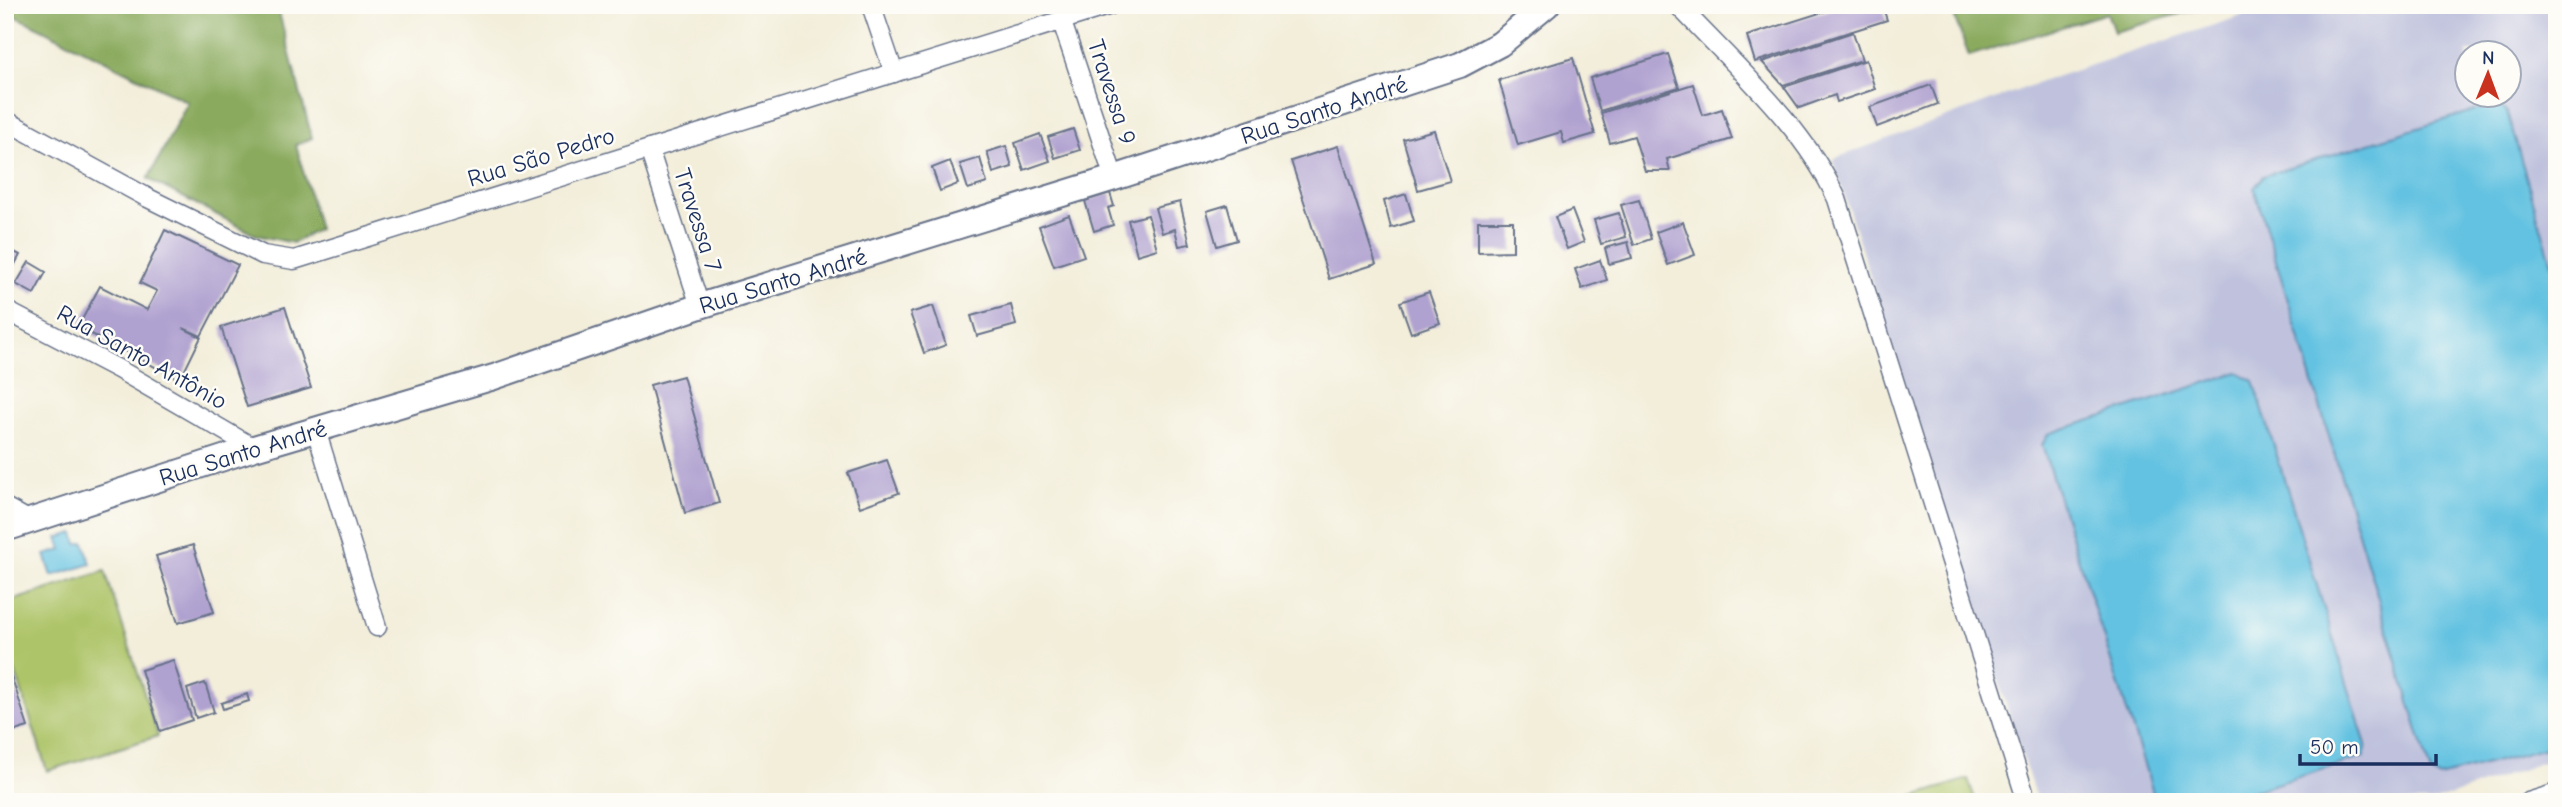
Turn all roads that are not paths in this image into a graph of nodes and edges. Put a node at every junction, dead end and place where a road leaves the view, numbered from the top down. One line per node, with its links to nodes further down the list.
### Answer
1 (871, 5): 6 (street)
2 (1111, 5): 5 (street, Rua São Pedro)
3 (1547, 5): 9 (street, Rua Santo André)
4 (1678, 5): 19 (street)
5 (1062, 22): 6 (street, Rua São Pedro); 9 (street, Travessa 9)
6 (894, 73): 8 (street, Rua São Pedro)
7 (5, 120): 8 (street, Rua São Pedro)
8 (649, 149): 10 (street, Travessa 7)
9 (1114, 178): 10 (street, Rua Santo André)
10 (700, 306): 12 (street, Rua Santo André)
11 (5, 310): 13 (street, Rua Santo Antônio)
12 (316, 430): 13 (street, Rua Santo André); 17 (street)
13 (254, 448): 15 (street, Rua Santo André)
14 (5, 507): 15 (street)
15 (30, 521): 16 (street, Rua Santo André)
16 (5, 529)
17 (377, 627)
18 (2557, 793): 20 (street)
19 (2027, 802)
20 (2528, 802)

